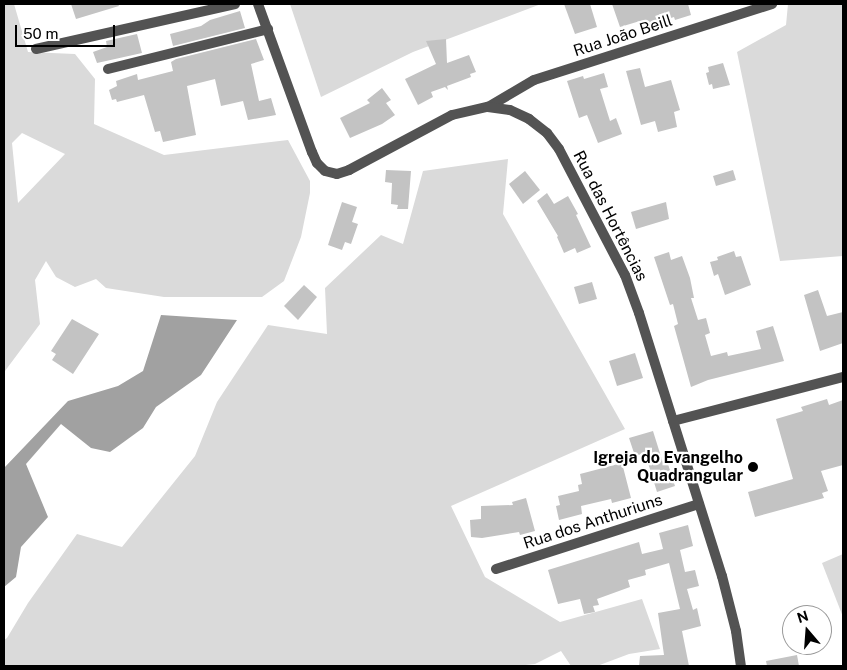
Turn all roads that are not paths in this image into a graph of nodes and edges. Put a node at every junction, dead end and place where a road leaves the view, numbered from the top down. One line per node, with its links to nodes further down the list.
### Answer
1 (235, 4): 5 (street)
2 (258, 4): 4 (street, Rua das Hortências)
3 (772, 4): 7 (street, Rua João Beill)
4 (268, 30): 6 (street); 7 (street, Rua das Hortências)
5 (36, 49)
6 (108, 69)
7 (488, 107): 9 (street, Rua das Hortências)
8 (843, 377): 9 (street)
9 (673, 421): 10 (street, Rua das Hortências)
10 (699, 504): 11 (street, Rua dos Anthuriuns); 12 (street, Rua das Hortências)
11 (496, 568)
12 (741, 666)

